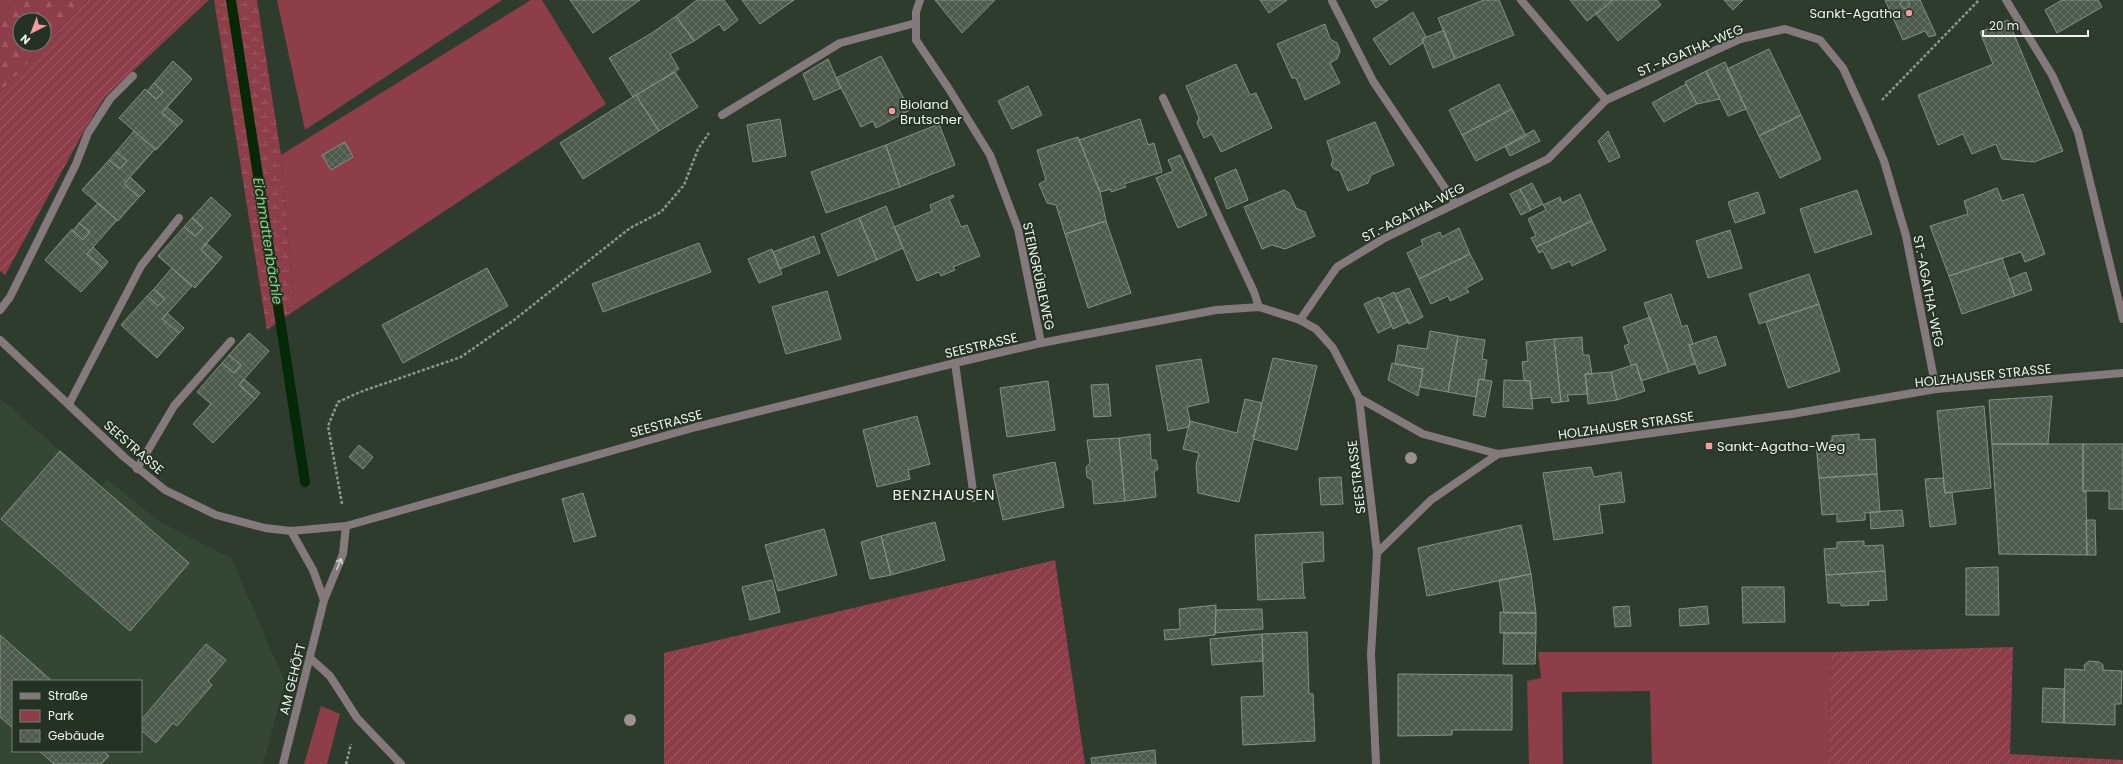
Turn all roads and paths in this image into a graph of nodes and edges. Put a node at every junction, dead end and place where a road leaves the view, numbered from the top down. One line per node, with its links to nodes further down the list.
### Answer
1 (920, 0): 6 (street, STEINGRÜBLEWEG)
2 (1521, 0): 9 (street)
3 (1979, 0): 11 (path)
4 (2006, 0): 16 (street)
5 (1332, 1): 12 (street)
6 (916, 23): 10 (street); 20 (street, STEINGRÜBLEWEG)
7 (133, 76): 15 (street)
8 (1163, 98): 14 (street)
9 (1606, 100): 11 (street, ST.-AGATHA-WEG); 12 (street, ST.-AGATHA-WEG)
10 (722, 116): 29 (path)
11 (1866, 116): 23 (street, ST.-AGATHA-WEG)
12 (1455, 204): 17 (street, ST.-AGATHA-WEG)
13 (179, 218): 25 (street)
14 (1259, 307): 17 (street, SEESTRASSE); 20 (street, SEESTRASSE)
15 (0, 310)
16 (2123, 319)
17 (1300, 320): 24 (street, SEESTRASSE)
18 (0, 340): 25 (street, SEESTRASSE)
19 (231, 341): 27 (street)
20 (1041, 343): 21 (street, SEESTRASSE)
21 (955, 363): 28 (street); 29 (street, SEESTRASSE)
22 (2123, 373): 23 (street, HOLZHAUSER STRASSE)
23 (1936, 389): 26 (street, HOLZHAUSER STRASSE)
24 (1359, 398): 26 (street); 31 (street, SEESTRASSE)
25 (69, 404): 27 (street, SEESTRASSE)
26 (1498, 454): 31 (street, HOLZHAUSER STRASSE)
27 (137, 469): 30 (street, SEESTRASSE)
28 (974, 498)
29 (346, 526): 30 (street, SEESTRASSE); 32 (street, AM GEHÖFT, one-way to 29)
30 (291, 530): 32 (street)
31 (1377, 553): 36 (street)
32 (324, 600): 33 (street, AM GEHÖFT)
33 (310, 658): 34 (street, AM GEHÖFT); 35 (street)
34 (283, 764)
35 (401, 764)
36 (1376, 764)

